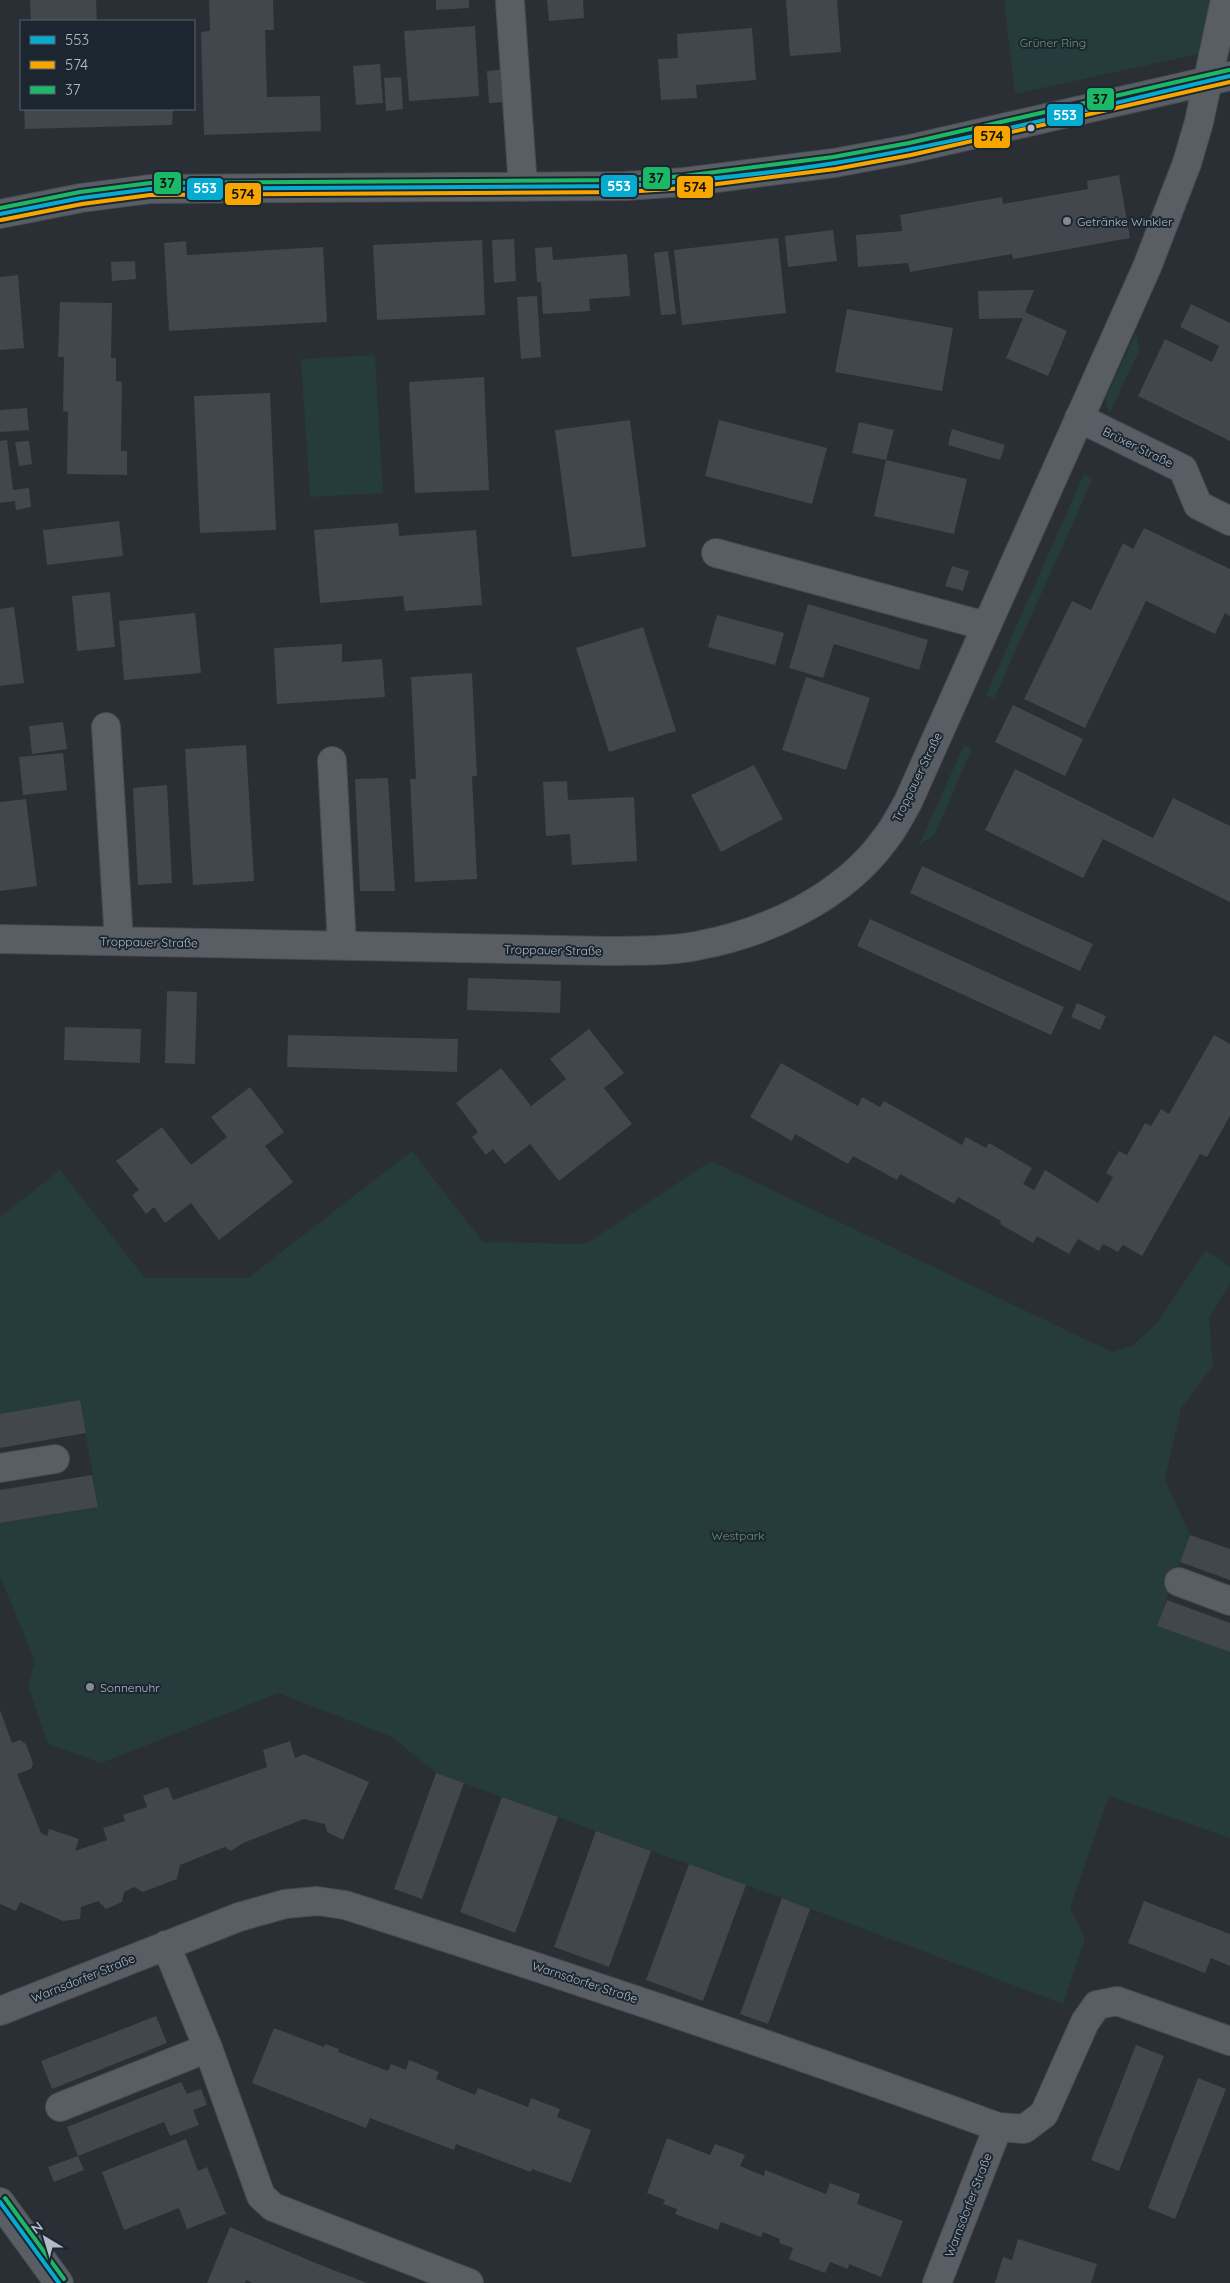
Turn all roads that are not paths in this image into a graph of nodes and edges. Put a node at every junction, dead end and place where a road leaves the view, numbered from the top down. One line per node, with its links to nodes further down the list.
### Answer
1 (1225, 0): 3 (street, Troppauer Straße)
2 (510, 2): 4 (street)
3 (1218, 79): 4 (street); 6 (street, Troppauer Straße)
4 (523, 187): 5 (street)
5 (0, 214)
6 (1079, 418): 7 (street, Brüxer Straße); 9 (street, Troppauer Straße)
7 (1230, 521)
8 (716, 553): 9 (street)
9 (986, 626): 14 (street, Troppauer Straße)
10 (106, 727): 13 (street)
11 (332, 761): 14 (street)
12 (0, 939): 13 (street, Troppauer Straße)
13 (119, 941): 14 (street, Troppauer Straße)
14 (342, 945)
15 (55, 1459): 16 (street)
16 (0, 1468)
17 (1179, 1582): 18 (street)
18 (1230, 1601)
19 (166, 1945): 20 (street, Warnsdorfer Straße); 22 (street); 24 (street, Warnsdorfer Straße)
20 (0, 2011)
21 (1230, 2041): 24 (street, Warnsdorfer Straße)
22 (208, 2048): 23 (street); 27 (street)
23 (60, 2107)
24 (998, 2127): 28 (street, Warnsdorfer Straße)
25 (0, 2202): 26 (street)
26 (59, 2283)
27 (469, 2283)
28 (937, 2283)

